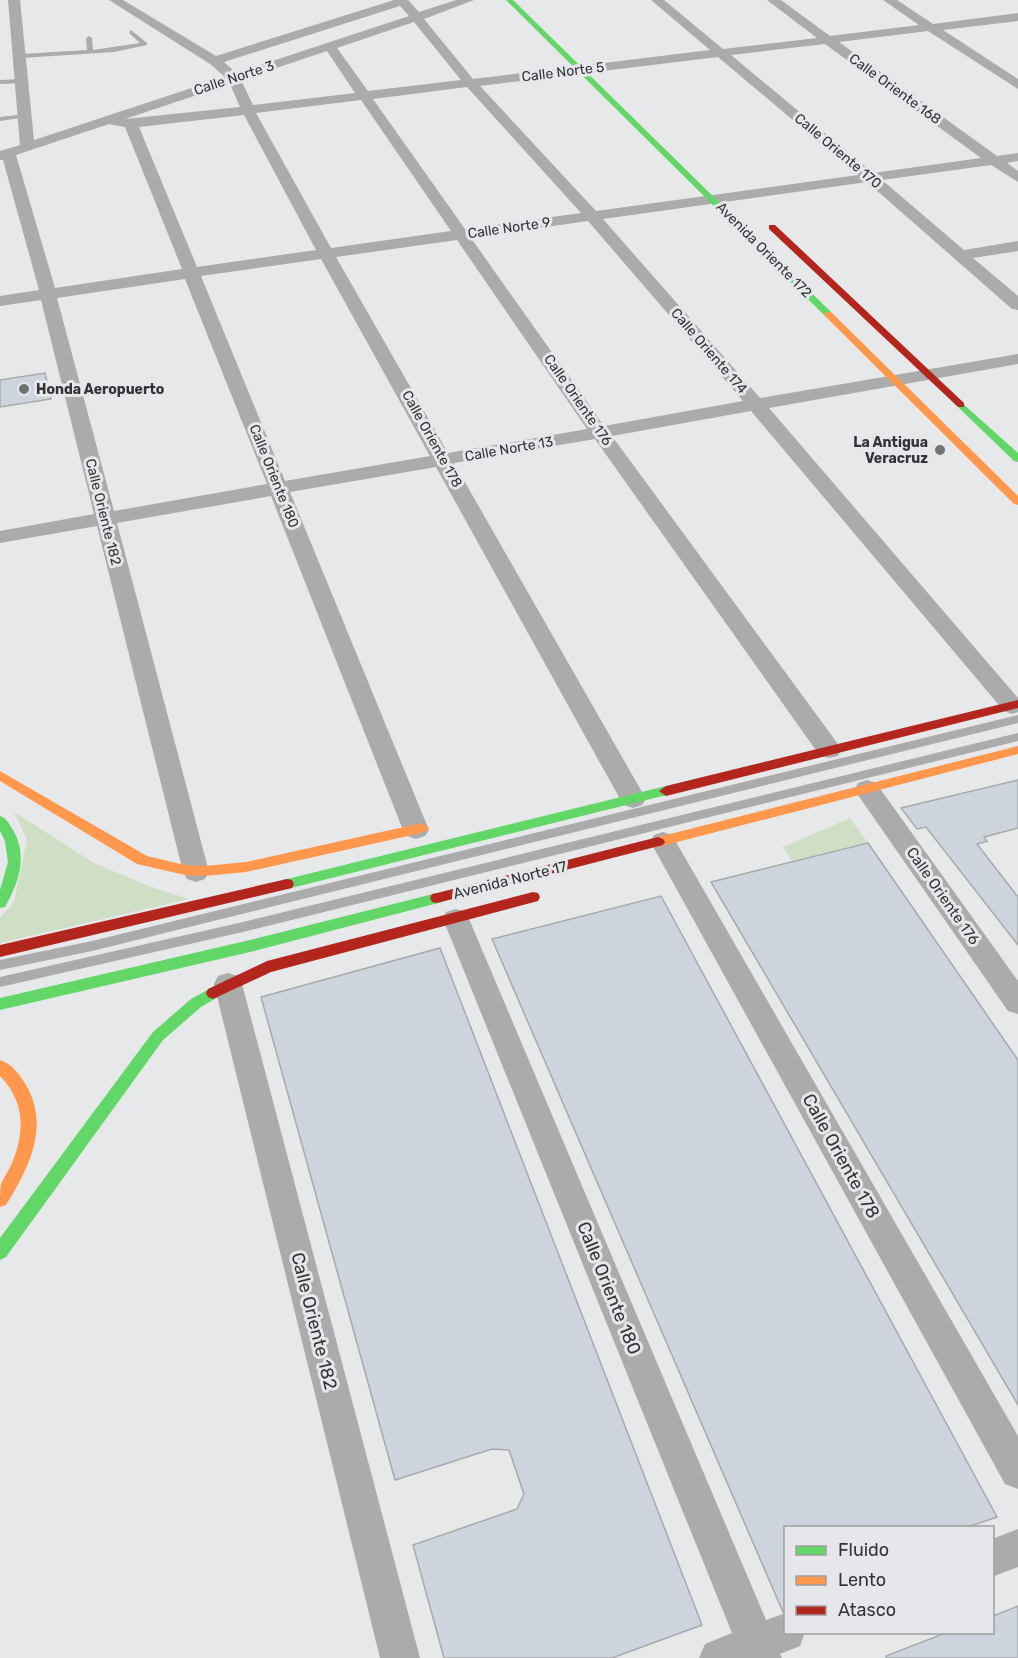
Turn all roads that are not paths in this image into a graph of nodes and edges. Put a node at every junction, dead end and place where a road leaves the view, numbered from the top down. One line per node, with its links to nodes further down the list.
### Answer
1 (14, 0): 19 (street, Calle Oriente 182)
2 (116, 0): 20 (street)
3 (400, 0): 9 (street, Calle Oriente 174); 20 (street)
4 (468, 0): 9 (street, Calle Norte 3)
5 (508, 0): 22 (main road, Avenida Oriente 172)
6 (657, 0): 18 (street, Calle Oriente 170)
7 (772, 0): 14 (street, Calle Oriente 168)
8 (889, 0): 11 (street)
9 (418, 17): 15 (street, Calle Norte 3); 26 (street, Calle Oriente 174)
10 (1018, 17): 11 (street, Calle Norte 5)
11 (932, 28): 14 (street, Calle Norte 5); 28 (street)
12 (131, 32): 17 (lane)
13 (89, 38): 17 (lane)
14 (827, 40): 18 (street, Calle Norte 5); 37 (street, Calle Oriente 168)
15 (330, 47): 23 (street, Calle Norte 3); 29 (street, Calle Oriente 176)
16 (589, 50): 21 (main road)
17 (90, 51): 19 (lane)
18 (722, 53): 21 (street, Calle Norte 5); 38 (street, Calle Oriente 170)
19 (21, 56): 24 (street, Calle Oriente 182)
20 (215, 62): 23 (street)
21 (606, 67): 22 (street, Calle Norte 5); 27 (main road)
22 (579, 70): 26 (street, Calle Norte 5); 42 (main road, Avenida Oriente 172)
23 (234, 78): 30 (street, Calle Oriente 178); 33 (street, Calle Norte 3)
24 (23, 81): 25 (lane); 31 (street, Calle Oriente 182)
25 (0, 82)
26 (470, 82): 29 (street, Calle Norte 5); 43 (street, Calle Oriente 174)
27 (622, 83)
28 (1018, 85)
29 (363, 96): 30 (street, Calle Norte 5); 44 (street, Calle Oriente 176)
30 (248, 110): 34 (street, Calle Norte 5); 46 (street, Calle Oriente 178)
31 (26, 116): 32 (lane); 35 (street, Calle Oriente 182)
32 (0, 119)
33 (108, 120): 34 (street, Calle Norte 5); 35 (street, Calle Norte 3)
34 (131, 124): 48 (street, Calle Oriente 180)
35 (12, 152): 49 (street, Calle Oriente 182)
36 (1018, 157): 37 (street, Calle Norte 9)
37 (993, 160): 38 (street, Calle Norte 9); 39 (street, Calle Oriente 168)
38 (869, 177): 41 (street, Calle Norte 9); 47 (street, Calle Oriente 170)
39 (1018, 178)
40 (722, 179): 41 (main road, Avenida Oriente 172)
41 (739, 196): 42 (street, Calle Norte 9); 53 (main road, Avenida Oriente 172)
42 (713, 199): 43 (street, Calle Norte 9); 54 (main road, Avenida Oriente 172)
43 (592, 216): 44 (street, Calle Norte 9); 55 (street, Calle Oriente 174)
44 (463, 235): 46 (street, Calle Norte 9); 56 (street, Calle Oriente 176)
45 (1018, 246): 47 (street)
46 (327, 253): 48 (street, Calle Norte 9); 58 (street, Calle Oriente 178)
47 (962, 255): 51 (street, Calle Oriente 170)
48 (190, 274): 49 (street, Calle Norte 9); 59 (street, Calle Oriente 180)
49 (48, 294): 50 (street, Calle Norte 9); 61 (street, Calle Oriente 182)
50 (0, 301)
51 (1017, 304)
52 (1018, 358): 53 (street, Calle Norte 13)
53 (929, 374): 54 (street, Calle Norte 13); 57 (main road, Avenida Oriente 172)
54 (895, 381): 55 (street, Calle Norte 13); 60 (main road, Avenida Oriente 172)
55 (757, 406): 56 (street, Calle Norte 13); 63 (street, Calle Oriente 174)
56 (600, 433): 58 (street, Calle Norte 13); 65 (street, Calle Oriente 176)
57 (1018, 459)
58 (445, 460): 59 (street, Calle Norte 13); 70 (street, Calle Oriente 178)
59 (280, 489): 61 (street, Calle Norte 13); 73 (street, Calle Oriente 180)
60 (1018, 502)
61 (105, 518): 62 (street, Calle Norte 13); 76 (street, Calle Oriente 182)
62 (0, 537)
63 (1016, 710): 65 (main road); 81 (lane)
64 (1018, 737): 82 (lane)
65 (829, 750): 70 (main road)
66 (1018, 750): 68 (main road, Avenida Norte 17)
67 (0, 775): 76 (main road)
68 (867, 789): 74 (main road, Avenida Norte 17); 85 (street, Calle Oriente 176)
69 (588, 797): 70 (main road)
70 (633, 799): 80 (main road)
71 (0, 821): 78 (main road)
72 (439, 824): 73 (main road)
73 (416, 830): 76 (main road)
74 (663, 841): 75 (main road); 84 (main road, Avenida Norte 17); 89 (street, Calle Oriente 178)
75 (625, 864)
76 (196, 872)
77 (551, 892): 79 (main road)
78 (0, 903)
79 (456, 919): 83 (main road); 92 (street, Calle Oriente 180)
80 (0, 951)
81 (0, 965)
82 (0, 982)
83 (228, 984): 88 (main road); 93 (street, Calle Oriente 182)
84 (0, 1004)
85 (1018, 1004)
86 (0, 1066): 87 (main road)
87 (0, 1200)
88 (0, 1252)
89 (1018, 1471)
90 (1018, 1548): 91 (street)
91 (994, 1557)
92 (768, 1645): 94 (street)
93 (400, 1658)
94 (719, 1658)

